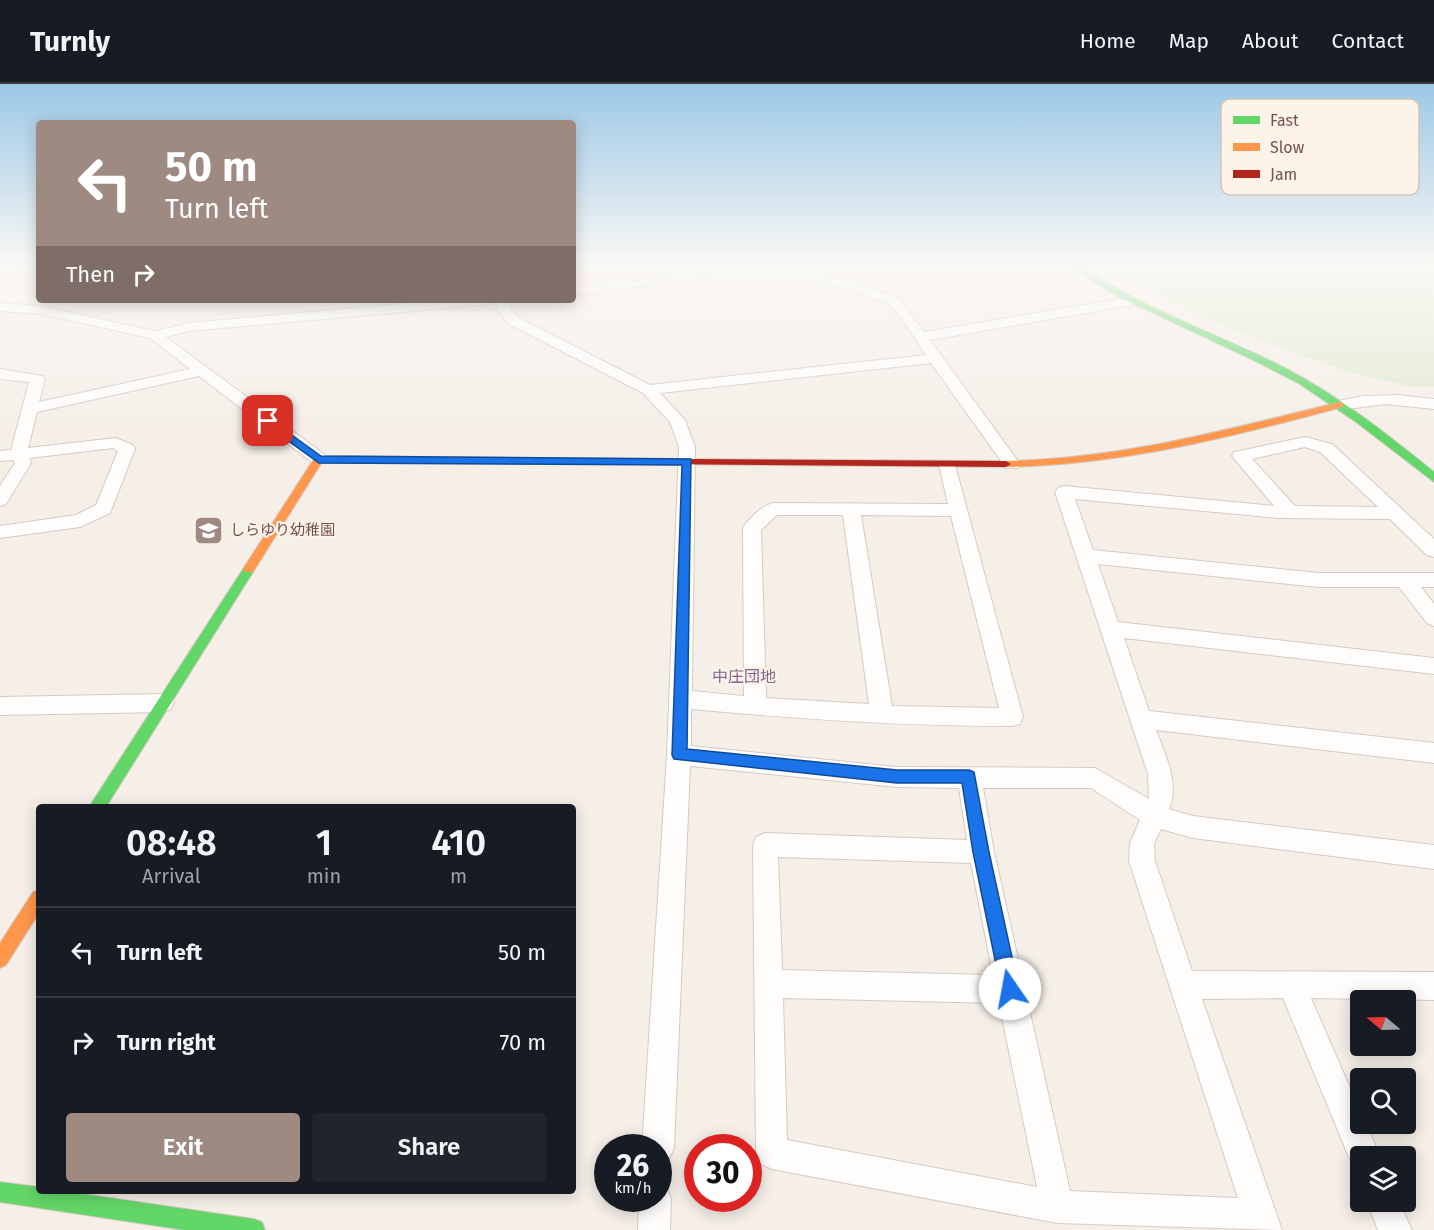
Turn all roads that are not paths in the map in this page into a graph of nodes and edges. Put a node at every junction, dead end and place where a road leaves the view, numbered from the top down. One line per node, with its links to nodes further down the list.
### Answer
1 (84, 319): 7 (street)
2 (273, 319): 7 (street)
3 (513, 319): 12 (street)
4 (908, 319): 8 (street)
5 (1024, 319): 8 (street)
6 (1172, 319): 14 (street)
7 (155, 335): 10 (street)
8 (921, 337): 9 (street)
9 (936, 358): 12 (street); 20 (street)
10 (201, 371): 15 (street); 18 (street)
11 (0, 374): 15 (street)
12 (648, 390): 19 (street)
13 (1434, 404): 14 (street)
14 (1339, 405): 20 (street); 22 (street)
15 (30, 409): 16 (street)
16 (18, 453): 17 (street); 23 (street); 28 (street)
17 (0, 456)
18 (319, 459): 19 (street); 37 (street)
19 (687, 462): 21 (street); 36 (street)
20 (1012, 464): 21 (street)
21 (947, 465): 25 (street)
22 (1434, 478)
23 (0, 500)
24 (851, 509): 25 (street); 39 (street); 40 (street)
25 (959, 510): 40 (street)
26 (1290, 512): 27 (street); 27 (street); 30 (street)
27 (1394, 513): 29 (street)
28 (0, 532)
29 (1434, 550)
30 (1086, 556): 31 (street); 34 (street)
31 (1404, 580): 32 (street); 33 (street)
32 (1434, 580)
33 (1434, 618)
34 (1111, 629): 35 (street); 41 (street)
35 (1434, 666)
36 (681, 699): 39 (street); 43 (street)
37 (163, 703): 38 (street); 45 (street)
38 (0, 705)
39 (755, 706): 40 (street)
40 (882, 715)
41 (1141, 719): 42 (street); 46 (street)
42 (1434, 753)
43 (679, 755): 44 (street); 56 (street)
44 (969, 777): 46 (street); 47 (street)
45 (99, 804)
46 (1155, 816): 48 (street); 53 (street)
47 (981, 852): 51 (street); 55 (street)
48 (1434, 857)
49 (36, 903): 50 (street)
50 (0, 959)
51 (768, 984): 55 (street); 59 (street)
52 (1291, 984): 53 (street); 54 (street); 57 (street)
53 (1183, 986): 62 (street)
54 (1434, 986)
55 (1010, 989): 59 (street)
56 (659, 1134)
57 (1360, 1146)
58 (0, 1191): 63 (street)
59 (1057, 1207): 62 (street)
60 (655, 1212): 64 (street)
61 (1387, 1212): 65 (street)
62 (1263, 1223)
63 (254, 1230)
64 (654, 1230)
65 (1395, 1230)

